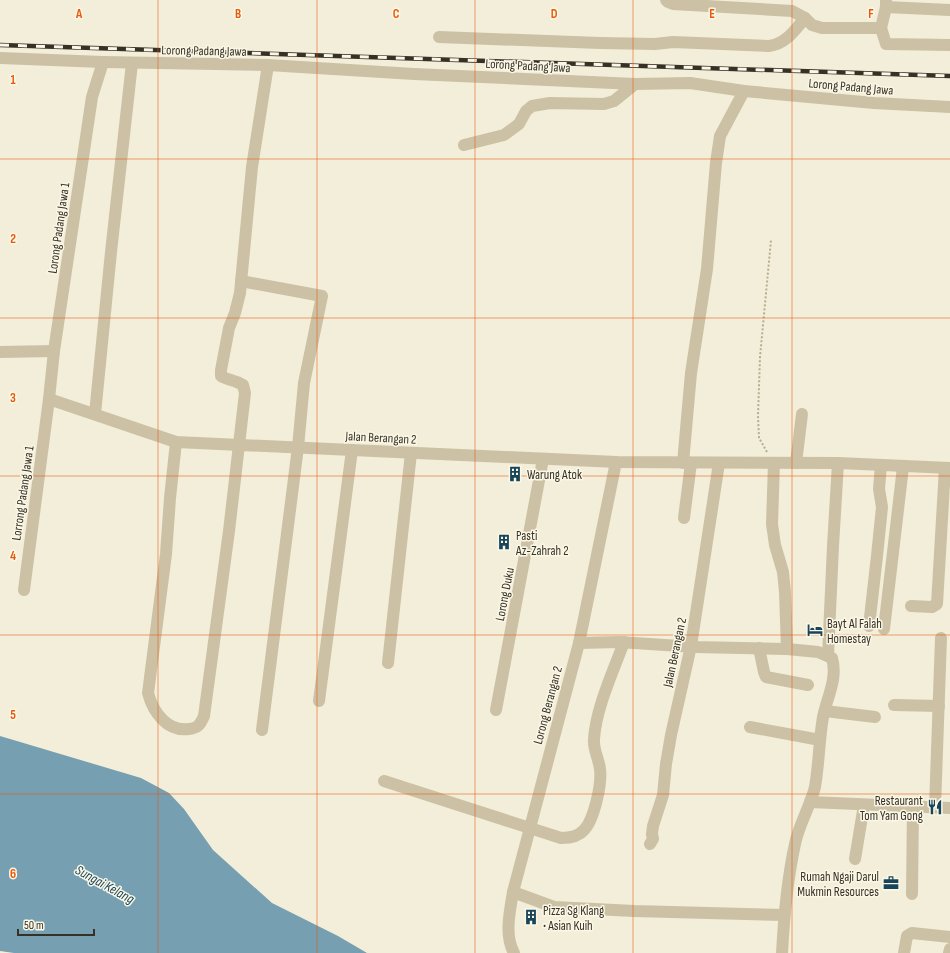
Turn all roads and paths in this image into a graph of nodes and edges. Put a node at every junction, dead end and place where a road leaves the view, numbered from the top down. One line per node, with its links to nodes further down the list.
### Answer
1 (666, 0): 4 (street)
2 (886, 4): 3 (street); 5 (street)
3 (950, 10)
4 (805, 18): 5 (street); 6 (street)
5 (881, 28): 7 (street)
6 (439, 37)
7 (950, 45)
8 (0, 58): 9 (street, Lorong Padang Jawa)
9 (103, 62): 10 (street, Lorong Padang Jawa); 18 (street, Lorong Padang Jawa 1)
10 (132, 63): 11 (street, Lorong Padang Jawa); 21 (street)
11 (268, 65): 12 (street, Lorong Padang Jawa); 17 (street)
12 (635, 84): 13 (street, Lorong Padang Jawa); 15 (street)
13 (744, 91): 14 (street, Lorong Padang Jawa); 30 (street)
14 (950, 107)
15 (464, 146)
16 (771, 240): 32 (path)
17 (241, 281): 24 (street); 25 (street)
18 (54, 351): 19 (street); 20 (street, Lorong Padang Jawa 1)
19 (0, 352)
20 (49, 399): 21 (street, Jalan Berangan 2); 39 (street, Lorrong Padang Jawa 1)
21 (95, 414): 23 (street, Jalan Berangan 2)
22 (802, 414): 33 (street)
23 (176, 442): 24 (street, Jalan Berangan 2); 24 (street)
24 (238, 445): 25 (street, Jalan Berangan 2)
25 (298, 448): 26 (street, Jalan Berangan 2); 59 (street)
26 (352, 450): 27 (street, Jalan Berangan 2); 52 (street)
27 (411, 453): 28 (street, Jalan Berangan 2); 50 (street)
28 (543, 459): 29 (street, Jalan Berangan 2); 55 (street, Lorong Duku)
29 (616, 462): 30 (street, Jalan Berangan 2); 45 (street, Lorong Berangan 2)
30 (687, 463): 31 (street, Jalan Berangan 2); 38 (street)
31 (719, 463): 32 (street, Jalan Berangan 2); 46 (street, Jalan Berangan 2)
32 (774, 463): 33 (street, Jalan Berangan 2); 48 (street)
33 (796, 463): 34 (street, Jalan Berangan 2)
34 (838, 463): 35 (street, Jalan Berangan 2); 49 (street)
35 (881, 466): 36 (street, Jalan Berangan 2); 41 (street)
36 (903, 467): 37 (street, Jalan Berangan 2); 42 (street)
37 (947, 468): 40 (street)
38 (684, 518)
39 (24, 590)
40 (911, 606)
41 (868, 626)
42 (884, 629)
43 (941, 638): 54 (street)
44 (624, 642): 45 (street); 46 (street); 67 (street)
45 (579, 643): 67 (street, Lorong Berangan 2)
46 (691, 646): 47 (street); 68 (street, Jalan Berangan 2)
47 (759, 648): 48 (street); 51 (street)
48 (786, 649): 49 (street)
49 (828, 656): 56 (street)
50 (388, 663)
51 (808, 685)
52 (319, 701)
53 (894, 705): 54 (street)
54 (939, 706): 65 (street)
55 (496, 710)
56 (825, 711): 57 (street); 60 (street)
57 (875, 717)
58 (750, 727): 60 (street)
59 (262, 730)
60 (820, 740): 62 (street)
61 (384, 781): 67 (street)
62 (810, 802): 63 (street); 72 (street)
63 (864, 805): 64 (street); 69 (street)
64 (913, 807): 65 (street); 71 (street)
65 (935, 807): 66 (street)
66 (950, 808)
67 (529, 827): 70 (street, Lorong Berangan 2)
68 (650, 844)
69 (855, 859)
70 (513, 892): 72 (street); 75 (street, Lorong Berangan 2)
71 (912, 894)
72 (784, 915): 76 (street)
73 (950, 937): 77 (street)
74 (950, 948): 78 (street)
75 (514, 953)
76 (782, 953)
77 (904, 953)
78 (950, 953)

